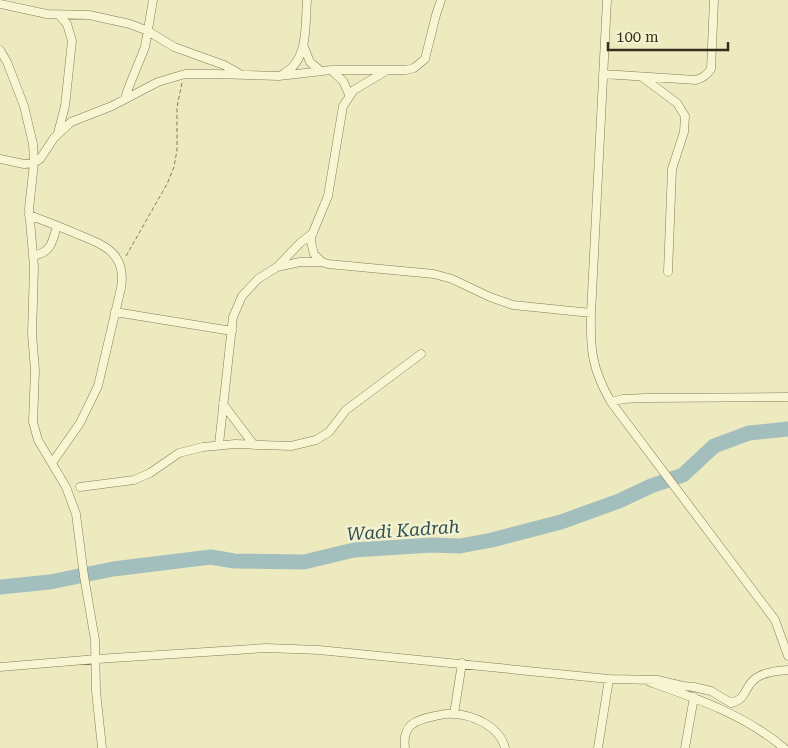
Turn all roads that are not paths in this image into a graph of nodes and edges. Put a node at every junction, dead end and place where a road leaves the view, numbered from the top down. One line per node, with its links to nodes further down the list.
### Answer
1 (153, 0): 8 (street)
2 (307, 0): 9 (street)
3 (441, 0): 12 (street)
4 (607, 0): 14 (street)
5 (714, 0): 17 (street)
6 (0, 4): 7 (street)
7 (59, 15): 8 (street); 20 (street)
8 (148, 31): 15 (street); 19 (street)
9 (304, 41): 13 (street); 16 (street)
10 (0, 50): 22 (street)
11 (330, 70): 12 (street); 13 (street); 18 (street)
12 (388, 70): 18 (street)
13 (321, 71): 16 (street)
14 (603, 74): 17 (street); 31 (street)
15 (242, 75): 16 (street); 19 (street)
16 (279, 76)
17 (642, 77): 29 (street)
18 (349, 94): 25 (street)
19 (125, 99): 20 (street)
20 (58, 133): 22 (street)
21 (0, 159): 22 (street)
22 (34, 164): 23 (street)
23 (29, 215): 24 (street); 26 (street)
24 (57, 226): 26 (street); 30 (street)
25 (313, 233): 27 (street); 28 (street)
26 (33, 256): 39 (street)
27 (322, 262): 28 (street); 31 (street)
28 (277, 267): 32 (street)
29 (668, 272)
30 (116, 312): 32 (street); 39 (street)
31 (591, 313): 35 (street)
32 (232, 331): 36 (street)
33 (421, 354): 38 (street)
34 (788, 397): 35 (street)
35 (611, 402): 41 (street)
36 (224, 404): 37 (street); 38 (street)
37 (219, 444): 38 (street); 40 (street)
38 (254, 445)
39 (52, 463): 42 (street)
40 (80, 487)
41 (788, 656)
42 (97, 659): 43 (street); 44 (street); 50 (street)
43 (462, 663): 46 (street); 49 (street)
44 (0, 668)
45 (788, 670): 47 (street)
46 (609, 679): 47 (street); 53 (street)
47 (644, 680): 48 (street)
48 (694, 697): 54 (street); 55 (street)
49 (454, 714): 51 (street); 52 (street)
50 (102, 748)
51 (405, 748)
52 (505, 748)
53 (598, 748)
54 (685, 748)
55 (784, 748)

